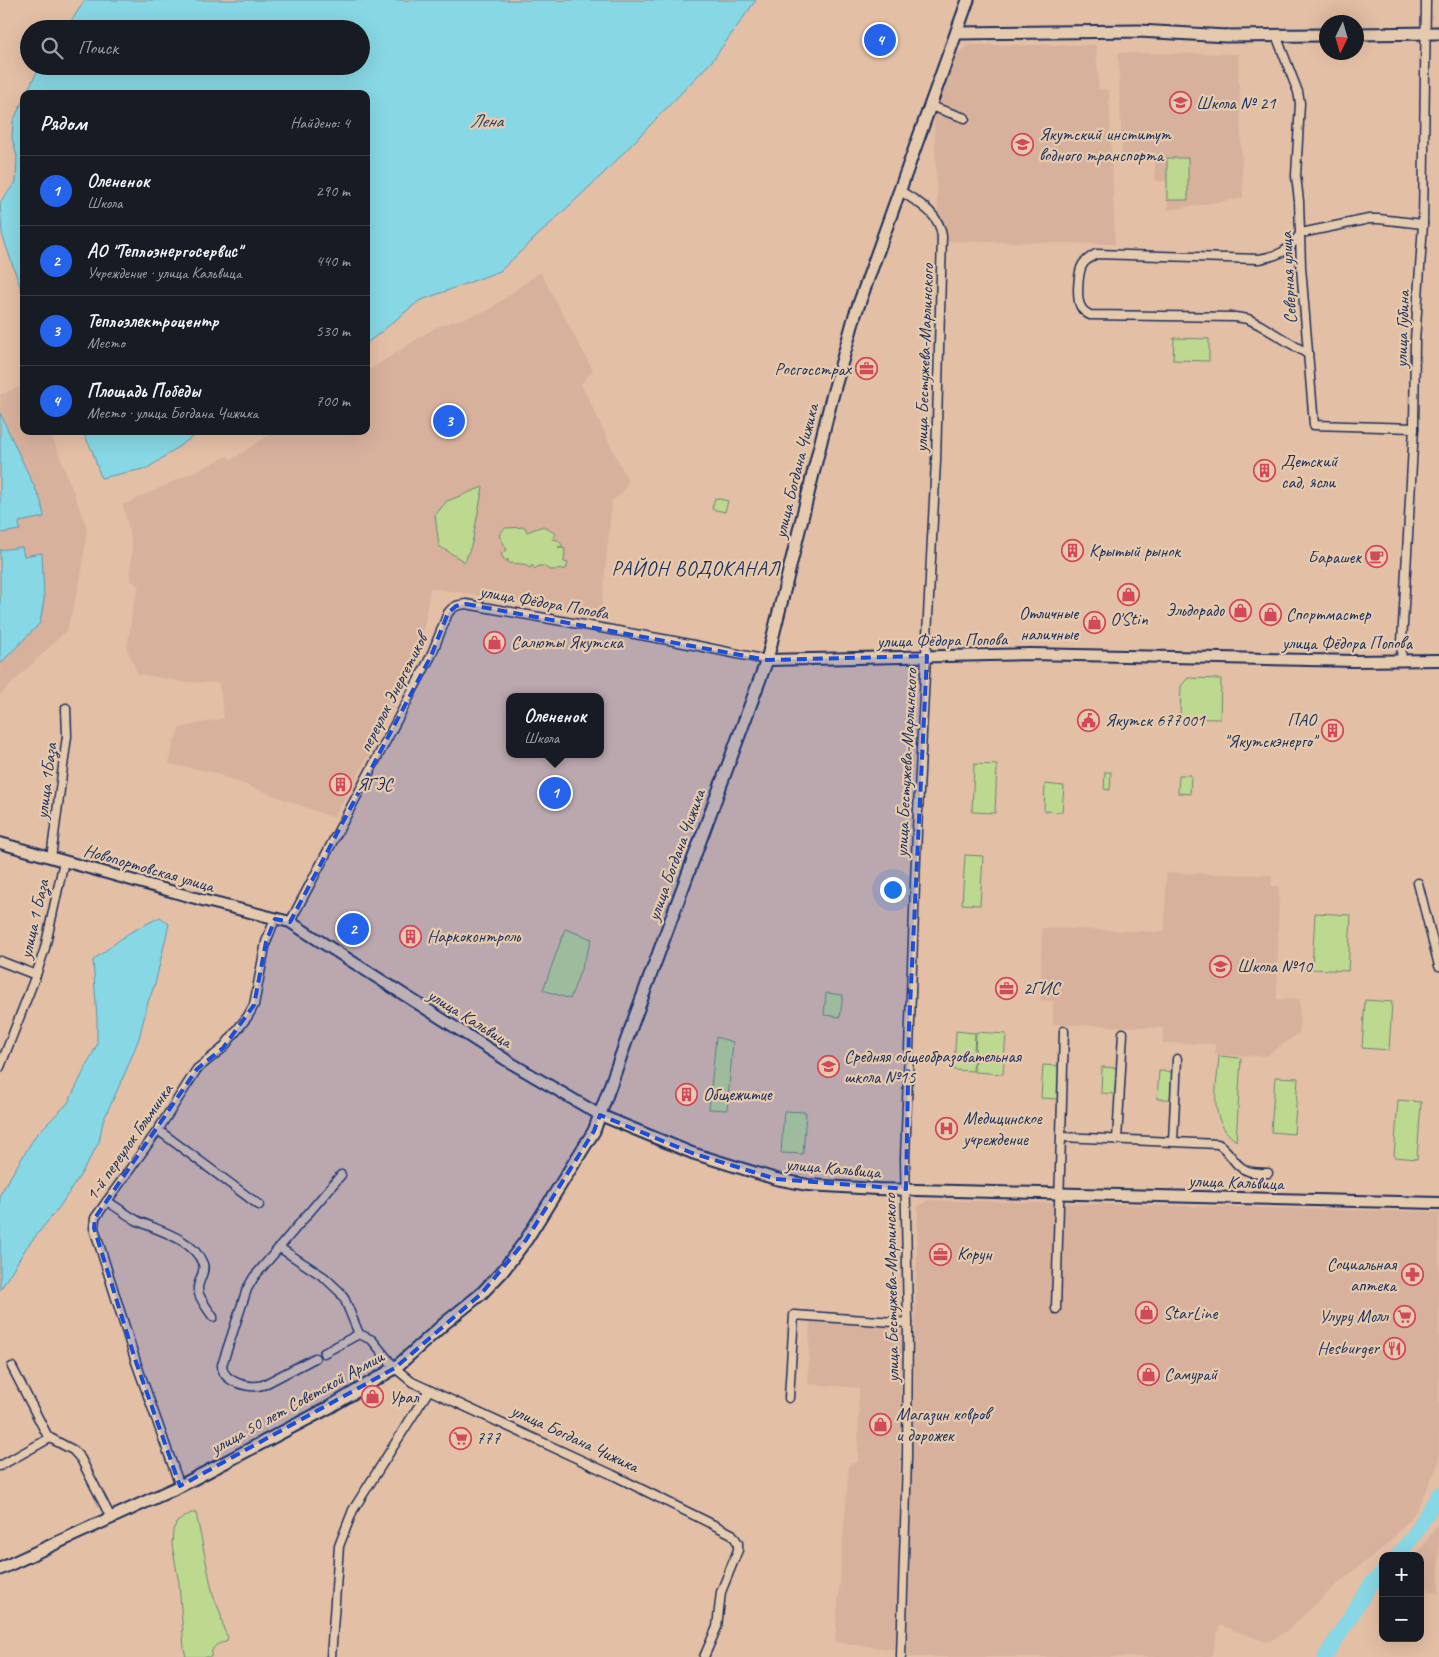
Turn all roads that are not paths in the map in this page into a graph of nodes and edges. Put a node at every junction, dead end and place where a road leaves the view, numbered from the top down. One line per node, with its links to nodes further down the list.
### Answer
1 (968, 0): 3 (main road, улица Богдана Чижика)
2 (1426, 0): 4 (street, улица Губина)
3 (957, 33): 6 (main road); 9 (main road, улица Богдана Чижика)
4 (1425, 33): 5 (main road); 7 (main road); 12 (street, улица Губина)
5 (1439, 33)
6 (1276, 34): 8 (main road); 13 (street, Северная улица)
7 (1364, 34)
8 (1319, 35)
9 (930, 106): 10 (street); 11 (main road, улица Богдана Чижика)
10 (965, 118)
11 (899, 190): 17 (street, улица Бестужева-Марлинского); 18 (main road, улица Богдана Чижика)
12 (1422, 224): 13 (street); 15 (street, улица Губина)
13 (1300, 233): 14 (street, Северная улица); 14 (street)
14 (1308, 354): 15 (street, Северная улица)
15 (1414, 428): 19 (street, улица Губина)
16 (451, 609): 18 (street, улица Фёдора Попова); 27 (street, переулок Энергетиков)
17 (927, 656): 18 (street, улица Фёдора Попова); 19 (street, улица Фёдора Попова); 42 (street, улица Бестужева-Марлинского)
18 (767, 660): 35 (main road, улица Богдана Чижика)
19 (1402, 660): 20 (street, улица Фёдора Попова)
20 (1439, 660)
21 (66, 708): 23 (street, улица 1База)
22 (0, 843): 23 (street, Новопортовская улица)
23 (51, 858): 24 (street, Новопортовская улица)
24 (64, 861): 26 (street, Новопортовская улица); 30 (street, улица 1 База)
25 (1418, 883): 29 (street)
26 (275, 919): 27 (street, Новопортовская улица); 36 (street, 1-й переулок Гольминка)
27 (290, 922): 35 (street, улица Кальвица)
28 (0, 961): 30 (street)
29 (1439, 966)
30 (36, 975): 34 (street, улица 1 База)
31 (1064, 1031): 37 (street)
32 (1123, 1033): 38 (street)
33 (1178, 1059): 39 (street)
34 (0, 1067)
35 (600, 1116): 42 (street, улица Кальвица); 55 (main road, улица 50 лет Советской Армии)
36 (158, 1130): 44 (street, 1-й переулок Гольминка); 46 (street)
37 (1062, 1136): 38 (street); 43 (street)
38 (1117, 1140): 39 (street)
39 (1173, 1141): 40 (street)
40 (1268, 1173)
41 (341, 1175): 47 (street)
42 (906, 1190): 43 (street, улица Кальвица); 50 (street, улица Бестужева-Марлинского)
43 (1060, 1194): 45 (street, улица Кальвица); 48 (street)
44 (107, 1201): 49 (street); 60 (street, 1-й переулок Гольминка)
45 (1439, 1203)
46 (259, 1205)
47 (280, 1248): 51 (street); 53 (street)
48 (1056, 1310)
49 (213, 1317)
50 (908, 1323): 57 (street); 65 (street, улица Бестужева-Марлинского)
51 (359, 1334): 52 (street); 55 (street, улица Богдана Чижика)
52 (324, 1353)
53 (315, 1358)
54 (12, 1367): 58 (street)
55 (394, 1368): 56 (street, улица Богдана Чижика); 60 (main road, улица 50 лет Советской Армии)
56 (429, 1390): 63 (street); 64 (street, улица Богдана Чижика)
57 (790, 1398)
58 (50, 1438): 59 (street); 61 (street)
59 (0, 1466)
60 (180, 1486): 61 (main road, улица 50 лет Советской Армии)
61 (111, 1518): 62 (main road, улица 50 лет Советской Армии)
62 (0, 1569)
63 (331, 1657)
64 (704, 1657)
65 (901, 1657)

